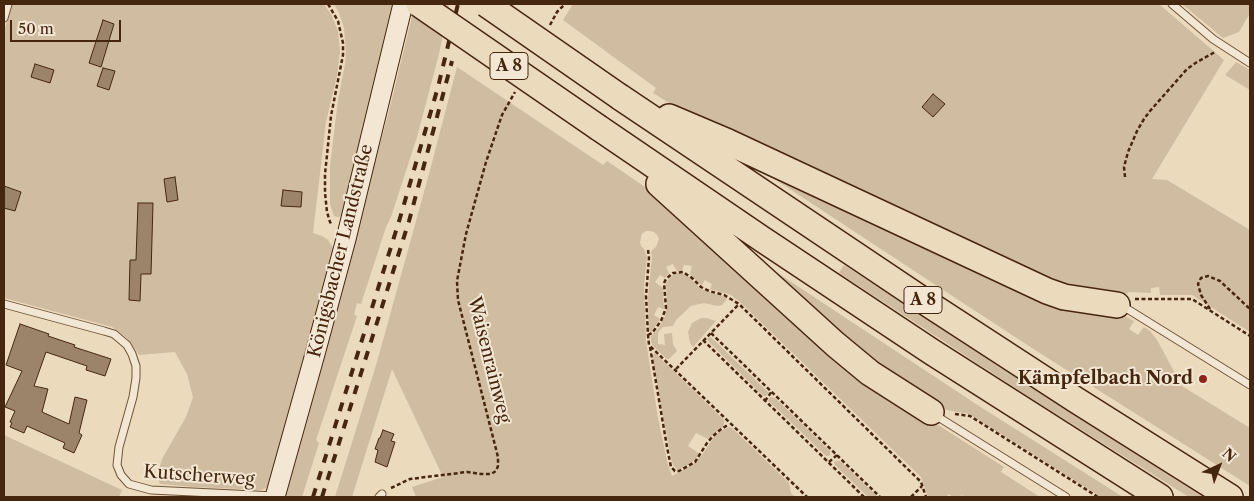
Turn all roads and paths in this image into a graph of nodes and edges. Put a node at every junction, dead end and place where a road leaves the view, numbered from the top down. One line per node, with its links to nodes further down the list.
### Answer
1 (8, 4): 8 (lane)
2 (328, 4): 16 (path)
3 (403, 4): 16 (main road, Königsbacher Landstraße)
4 (419, 4): 14 (highway, A 8, bridge)
5 (486, 4): 13 (highway, A 8, bridge)
6 (564, 4): 9 (path)
7 (1172, 4): 10 (lane)
8 (4, 18)
9 (548, 29)
10 (1224, 47): 11 (lane); 15 (path)
11 (1250, 63)
12 (516, 89): 37 (path, Waisenrainweg)
13 (620, 97): 20 (highway); 47 (highway, A 8)
14 (599, 128): 32 (highway); 46 (highway, A 8)
15 (1125, 177)
16 (346, 239): 38 (main road, Königsbacher Landstraße)
17 (648, 250): 24 (path)
18 (4, 304): 38 (lane, Kutscherweg)
19 (738, 304): 23 (path); 24 (path); 36 (path)
20 (1120, 306): 22 (path); 29 (lane)
21 (1250, 309): 22 (path)
22 (1211, 311): 25 (path)
23 (711, 333): 26 (path); 30 (path)
24 (648, 335): 27 (path)
25 (1250, 336)
26 (704, 340): 28 (path); 31 (path)
27 (649, 345): 28 (path); 33 (path)
28 (675, 370): 33 (path)
29 (1250, 385)
30 (772, 391): 31 (path); 34 (path)
31 (764, 401): 35 (path)
32 (932, 413): 44 (lane); 45 (path)
33 (730, 423): 39 (path)
34 (837, 455): 35 (path); 41 (path)
35 (828, 462): 40 (path)
36 (922, 486): 42 (path); 43 (path)
37 (381, 496)
38 (275, 497)
39 (807, 497)
40 (864, 497)
41 (880, 497)
42 (911, 497)
43 (926, 497)
44 (1066, 497)
45 (1098, 497)
46 (1160, 497)
47 (1230, 497)

